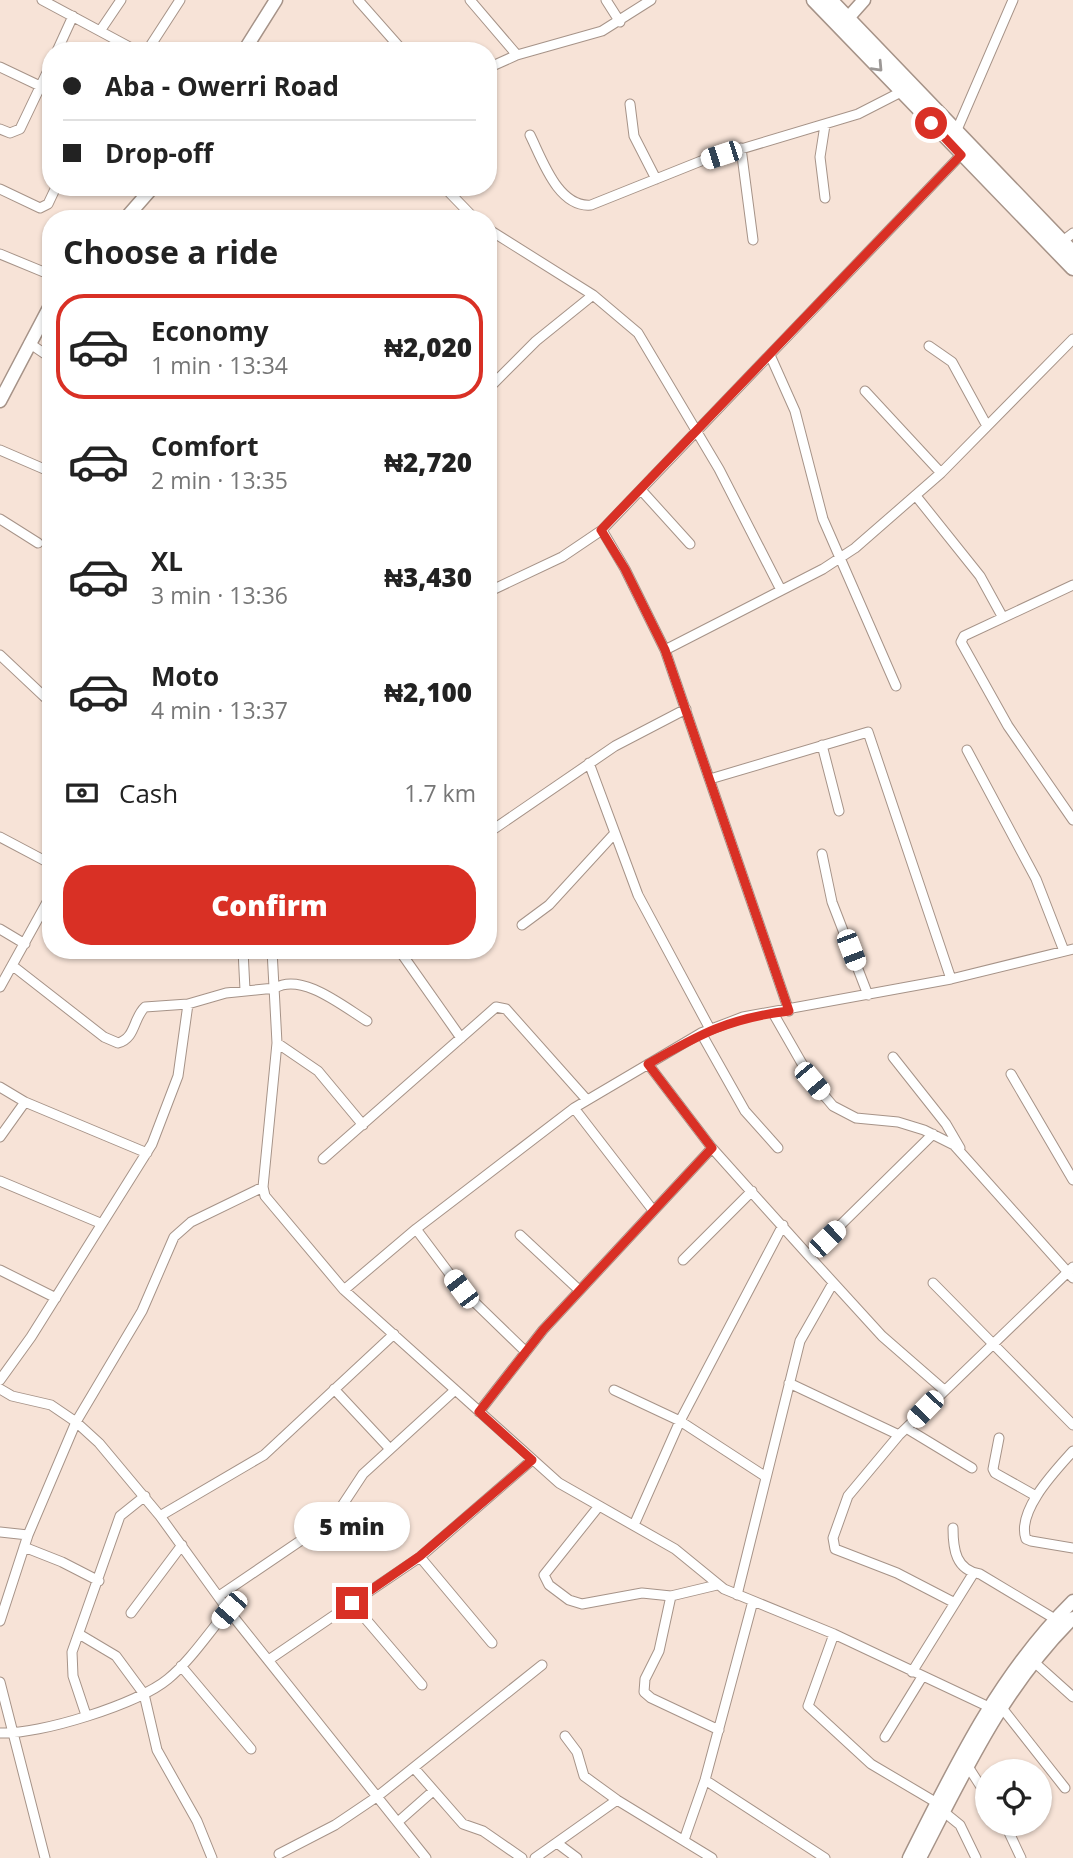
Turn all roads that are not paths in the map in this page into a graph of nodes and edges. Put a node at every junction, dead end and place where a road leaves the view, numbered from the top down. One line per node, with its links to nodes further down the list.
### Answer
1 (42, 0): 13 (street)
2 (121, 0): 16 (street)
3 (180, 0): 19 (street)
4 (276, 0): 20 (main road)
5 (358, 0): 21 (street)
6 (470, 0): 22 (street)
7 (606, 0): 15 (street)
8 (651, 0): 15 (street)
9 (814, 0): 27 (main road, one-way to 27)
10 (830, 0): 14 (main road)
11 (864, 0): 14 (main road)
12 (1013, 0): 31 (street)
13 (73, 16): 16 (street); 17 (street)
14 (848, 18): 31 (main road)
15 (620, 22): 22 (street)
16 (100, 31): 18 (street)
17 (61, 42)
18 (116, 42)
19 (153, 42)
20 (250, 42)
21 (395, 42)
22 (517, 55): 23 (street)
23 (497, 64)
24 (0, 66): 26 (street)
25 (42, 82): 26 (street)
26 (40, 86): 30 (street)
27 (901, 92): 29 (street); 34 (main road)
28 (631, 104): 35 (street)
29 (825, 125): 33 (street); 40 (street)
30 (0, 129)
31 (957, 132): 45 (main road)
32 (530, 135): 35 (street)
33 (741, 148): 35 (street); 44 (street)
34 (961, 155): 45 (main road); 56 (street)
35 (656, 179)
36 (0, 189): 37 (street)
37 (52, 196)
38 (145, 196): 41 (main road)
39 (453, 196): 42 (street)
40 (825, 198)
41 (133, 210)
42 (466, 210)
43 (497, 235): 50 (street)
44 (753, 240)
45 (1063, 241): 46 (main road); 48 (main road)
46 (1073, 253)
47 (0, 254): 49 (street)
48 (1073, 268)
49 (42, 271)
50 (593, 295): 57 (street); 61 (street)
51 (42, 320): 53 (main road)
52 (1073, 339): 60 (street)
53 (29, 343): 55 (street); 59 (main road)
54 (929, 346): 60 (street)
55 (42, 352)
56 (770, 355): 61 (street); 71 (street)
57 (497, 380)
58 (864, 391): 64 (street)
59 (0, 401)
60 (987, 426): 64 (street)
61 (696, 432): 65 (street); 74 (street)
62 (0, 450): 63 (street)
63 (42, 468)
64 (941, 473): 66 (street)
65 (642, 491): 68 (street); 70 (street)
66 (916, 496): 71 (street); 75 (street)
67 (0, 519): 69 (street)
68 (601, 530): 73 (street); 76 (street)
69 (38, 543)
70 (690, 544)
71 (841, 559): 74 (street); 78 (street)
72 (1073, 585): 75 (street)
73 (497, 588)
74 (781, 590): 76 (street)
75 (1002, 616): 86 (street)
76 (665, 650): 80 (street)
77 (0, 654): 79 (street)
78 (896, 686)
79 (42, 694)
80 (686, 709): 83 (street); 84 (street)
81 (822, 745): 84 (street); 85 (street); 101 (street)
82 (967, 750): 96 (street)
83 (589, 762): 87 (street); 88 (street)
84 (710, 779): 107 (street)
85 (839, 810)
86 (1073, 820)
87 (497, 827)
88 (615, 833): 93 (street); 110 (street)
89 (0, 837): 91 (street)
90 (822, 854): 105 (street)
91 (42, 859)
92 (42, 912): 95 (street)
93 (522, 925)
94 (0, 929): 95 (street)
95 (25, 944): 100 (street)
96 (1068, 950): 101 (street)
97 (243, 959): 104 (street)
98 (273, 959): 103 (street)
99 (405, 959): 111 (street)
100 (13, 966): 102 (street); 106 (street)
101 (951, 979): 105 (street)
102 (0, 987)
103 (275, 988): 104 (street); 109 (street); 112 (street)
104 (245, 990): 106 (street)
105 (868, 995): 107 (street)
106 (188, 1004): 125 (street)
107 (789, 1011): 108 (street)
108 (773, 1013): 110 (street); 121 (street)
109 (367, 1021)
110 (706, 1031): 114 (street); 124 (street)
111 (461, 1038): 117 (street); 120 (street)
112 (277, 1043): 120 (street); 130 (street)
113 (893, 1057): 126 (street)
114 (648, 1064): 117 (street); 123 (street)
115 (1011, 1074): 128 (street)
116 (0, 1087): 118 (street)
117 (587, 1100): 119 (street)
118 (25, 1102): 122 (street); 125 (street)
119 (574, 1108): 132 (street); 135 (street)
120 (363, 1125): 127 (street)
121 (933, 1134): 126 (street); 137 (street)
122 (0, 1137)
123 (712, 1148): 131 (street); 132 (street)
124 (778, 1148)
125 (147, 1153): 133 (street)
126 (964, 1156): 140 (street)
127 (323, 1159)
128 (1073, 1180)
129 (0, 1181): 133 (street)
130 (263, 1187): 143 (street); 160 (street)
131 (752, 1191): 134 (street); 138 (street)
132 (652, 1209): 144 (street)
133 (100, 1223): 145 (street)
134 (783, 1225): 137 (street); 159 (street)
135 (416, 1229): 143 (street); 148 (street)
136 (520, 1235): 144 (street)
137 (809, 1256): 141 (street)
138 (683, 1260)
139 (0, 1270): 145 (street)
140 (1071, 1272): 147 (street)
141 (834, 1283): 150 (street); 154 (street)
142 (933, 1283): 147 (street)
143 (344, 1290): 146 (street)
144 (579, 1290): 148 (street)
145 (55, 1298): 149 (street)
146 (394, 1334): 152 (street); 155 (street)
147 (992, 1342): 154 (street); 161 (street)
148 (526, 1352): 158 (street)
149 (0, 1380)
150 (789, 1383): 162 (street); 168 (street)
151 (0, 1389): 156 (street)
152 (334, 1389): 164 (street); 172 (street)
153 (614, 1390): 159 (street)
154 (944, 1390): 162 (street)
155 (454, 1391): 158 (street); 164 (street)
156 (12, 1396): 157 (street); 160 (street)
157 (0, 1403)
158 (479, 1412): 166 (street)
159 (680, 1421): 168 (street); 173 (street)
160 (76, 1422): 169 (street); 176 (street)
161 (1073, 1425)
162 (902, 1432): 167 (street); 189 (street)
163 (999, 1438): 170 (street)
164 (390, 1448): 186 (street)
165 (1073, 1451): 170 (street)
166 (532, 1460): 171 (street); 180 (street)
167 (972, 1468)
168 (766, 1477): 184 (street)
169 (145, 1496): 172 (street); 182 (street)
170 (1036, 1496): 179 (street)
171 (599, 1506): 173 (street); 185 (street)
172 (160, 1516): 177 (street)
173 (634, 1525): 183 (street)
174 (953, 1528): 181 (street)
175 (0, 1532): 176 (street)
176 (28, 1535): 178 (street)
177 (182, 1545): 186 (street); 192 (street)
178 (24, 1548): 182 (street); 195 (street)
179 (1073, 1548)
180 (420, 1556): 190 (street); 198 (street)
181 (972, 1574): 189 (street); 194 (street)
182 (99, 1581): 196 (street)
183 (717, 1586): 184 (street); 185 (street)
184 (737, 1595): 187 (street)
185 (671, 1596): 211 (street)
186 (219, 1597): 191 (street)
187 (753, 1601): 197 (street); 211 (street)
188 (1073, 1601): 194 (main road)
189 (953, 1602): 203 (street)
190 (352, 1603): 199 (street); 206 (street)
191 (229, 1610): 199 (street); 202 (street)
192 (131, 1613)
193 (1073, 1618): 200 (main road)
194 (1055, 1619): 209 (main road)
195 (0, 1622)
196 (79, 1634): 207 (street); 210 (street)
197 (834, 1634): 203 (street); 225 (street)
198 (492, 1643)
199 (270, 1659): 223 (street)
200 (1033, 1661): 208 (street); 209 (main road)
201 (542, 1665): 218 (street)
202 (181, 1666): 207 (street); 216 (street)
203 (912, 1672): 204 (street)
204 (922, 1677): 209 (street); 215 (street)
205 (0, 1682): 213 (street)
206 (422, 1685)
207 (144, 1694): 210 (street); 232 (street)
208 (1073, 1697)
209 (995, 1707): 217 (main road); 221 (street); 225 (main road)
210 (86, 1715): 213 (street)
211 (719, 1730): 220 (street)
212 (0, 1733): 213 (street)
213 (13, 1734): 231 (street)
214 (565, 1736): 224 (street)
215 (885, 1737)
216 (251, 1749)
217 (967, 1765): 219 (street); 225 (main road)
218 (414, 1768): 222 (street); 223 (street)
219 (975, 1777)
220 (705, 1780): 228 (street); 238 (street)
221 (1065, 1788)
222 (433, 1791): 226 (street); 234 (street)
223 (378, 1796): 226 (street); 230 (street)
224 (617, 1800): 228 (street); 229 (street)
225 (940, 1807): 239 (main road); 240 (main road); 241 (street)
226 (398, 1821): 233 (street)
227 (1010, 1836): 242 (street)
228 (684, 1840): 237 (street)
229 (557, 1843): 235 (street); 236 (street)
230 (279, 1854)
231 (45, 1858)
232 (212, 1858)
233 (426, 1858)
234 (522, 1858)
235 (535, 1858)
236 (577, 1858)
237 (712, 1858)
238 (825, 1858)
239 (909, 1858)
240 (920, 1858)
241 (976, 1858)
242 (1021, 1858)

